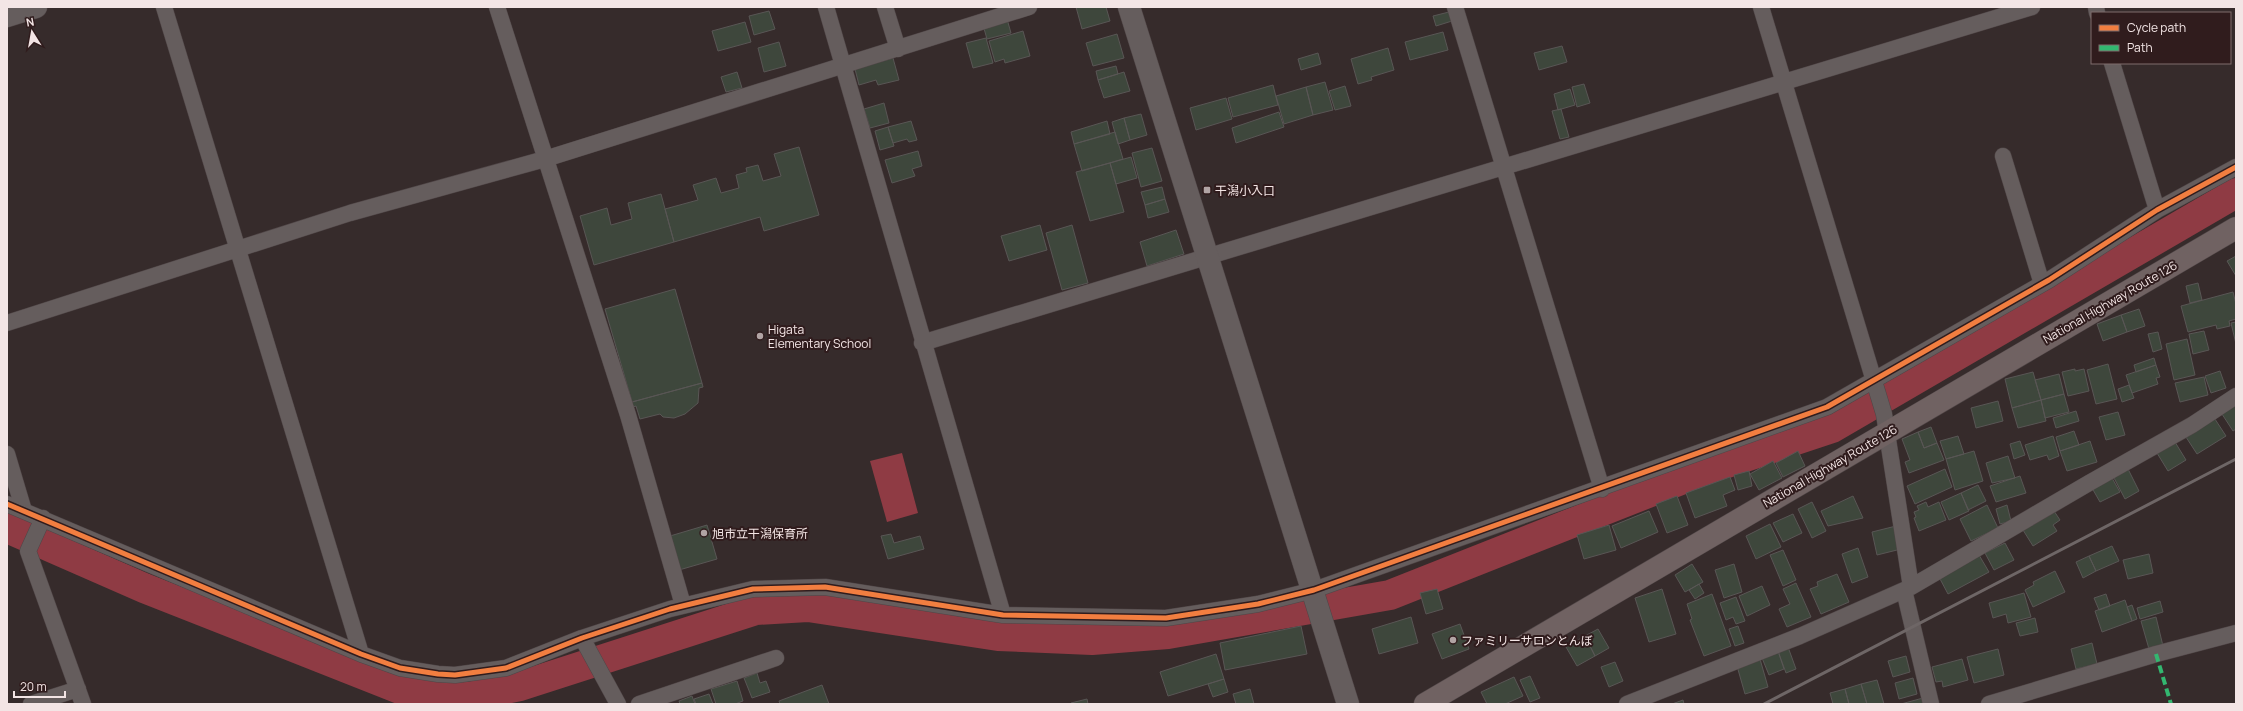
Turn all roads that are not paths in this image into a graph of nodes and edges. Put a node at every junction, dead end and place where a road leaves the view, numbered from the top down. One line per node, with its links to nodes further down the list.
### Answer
1 (36, 7): 11 (street)
2 (164, 7): 22 (street)
3 (497, 7): 17 (street)
4 (826, 7): 14 (street)
5 (885, 7): 12 (street)
6 (1029, 7): 12 (street)
7 (1129, 7): 23 (street)
8 (1456, 7): 18 (street)
9 (1761, 7): 15 (street)
10 (2032, 7): 15 (street)
11 (7, 16)
12 (898, 49): 14 (street)
13 (2112, 64): 20 (street)
14 (844, 66): 17 (street); 26 (street)
15 (1784, 82): 18 (street); 27 (street)
16 (2003, 156): 24 (street)
17 (545, 159): 22 (street); 37 (street)
18 (1506, 166): 23 (street); 31 (street)
19 (2236, 167): 20 (street)
20 (2156, 210): 24 (street)
21 (2236, 228): 29 (highway, National Highway Route 126)
22 (237, 249): 25 (street); 41 (street)
23 (1207, 256): 26 (street); 36 (street)
24 (2042, 284): 27 (street)
25 (7, 323)
26 (922, 342): 38 (street)
27 (1874, 380): 29 (street); 31 (street)
28 (2236, 396): 35 (street)
29 (1886, 423): 35 (street); 44 (highway, National Highway Route 126)
30 (7, 454): 33 (street)
31 (1602, 489): 36 (street)
32 (7, 504): 33 (street)
33 (24, 511): 34 (street)
34 (41, 523): 41 (street); 43 (street)
35 (1907, 589): 51 (street); 52 (street)
36 (1314, 590): 38 (street); 49 (street)
37 (683, 605): 38 (street); 40 (street)
38 (1003, 616)
39 (2236, 633): 53 (street)
40 (585, 644): 41 (street); 47 (street)
41 (361, 654)
42 (776, 658): 48 (street)
43 (78, 689): 45 (street); 46 (street)
44 (1445, 698): 50 (highway, National Highway Route 126)
45 (31, 704)
46 (83, 704)
47 (618, 704)
48 (639, 704)
49 (1348, 704)
50 (1425, 704)
51 (1627, 704)
52 (1931, 704)
53 (1989, 704)

